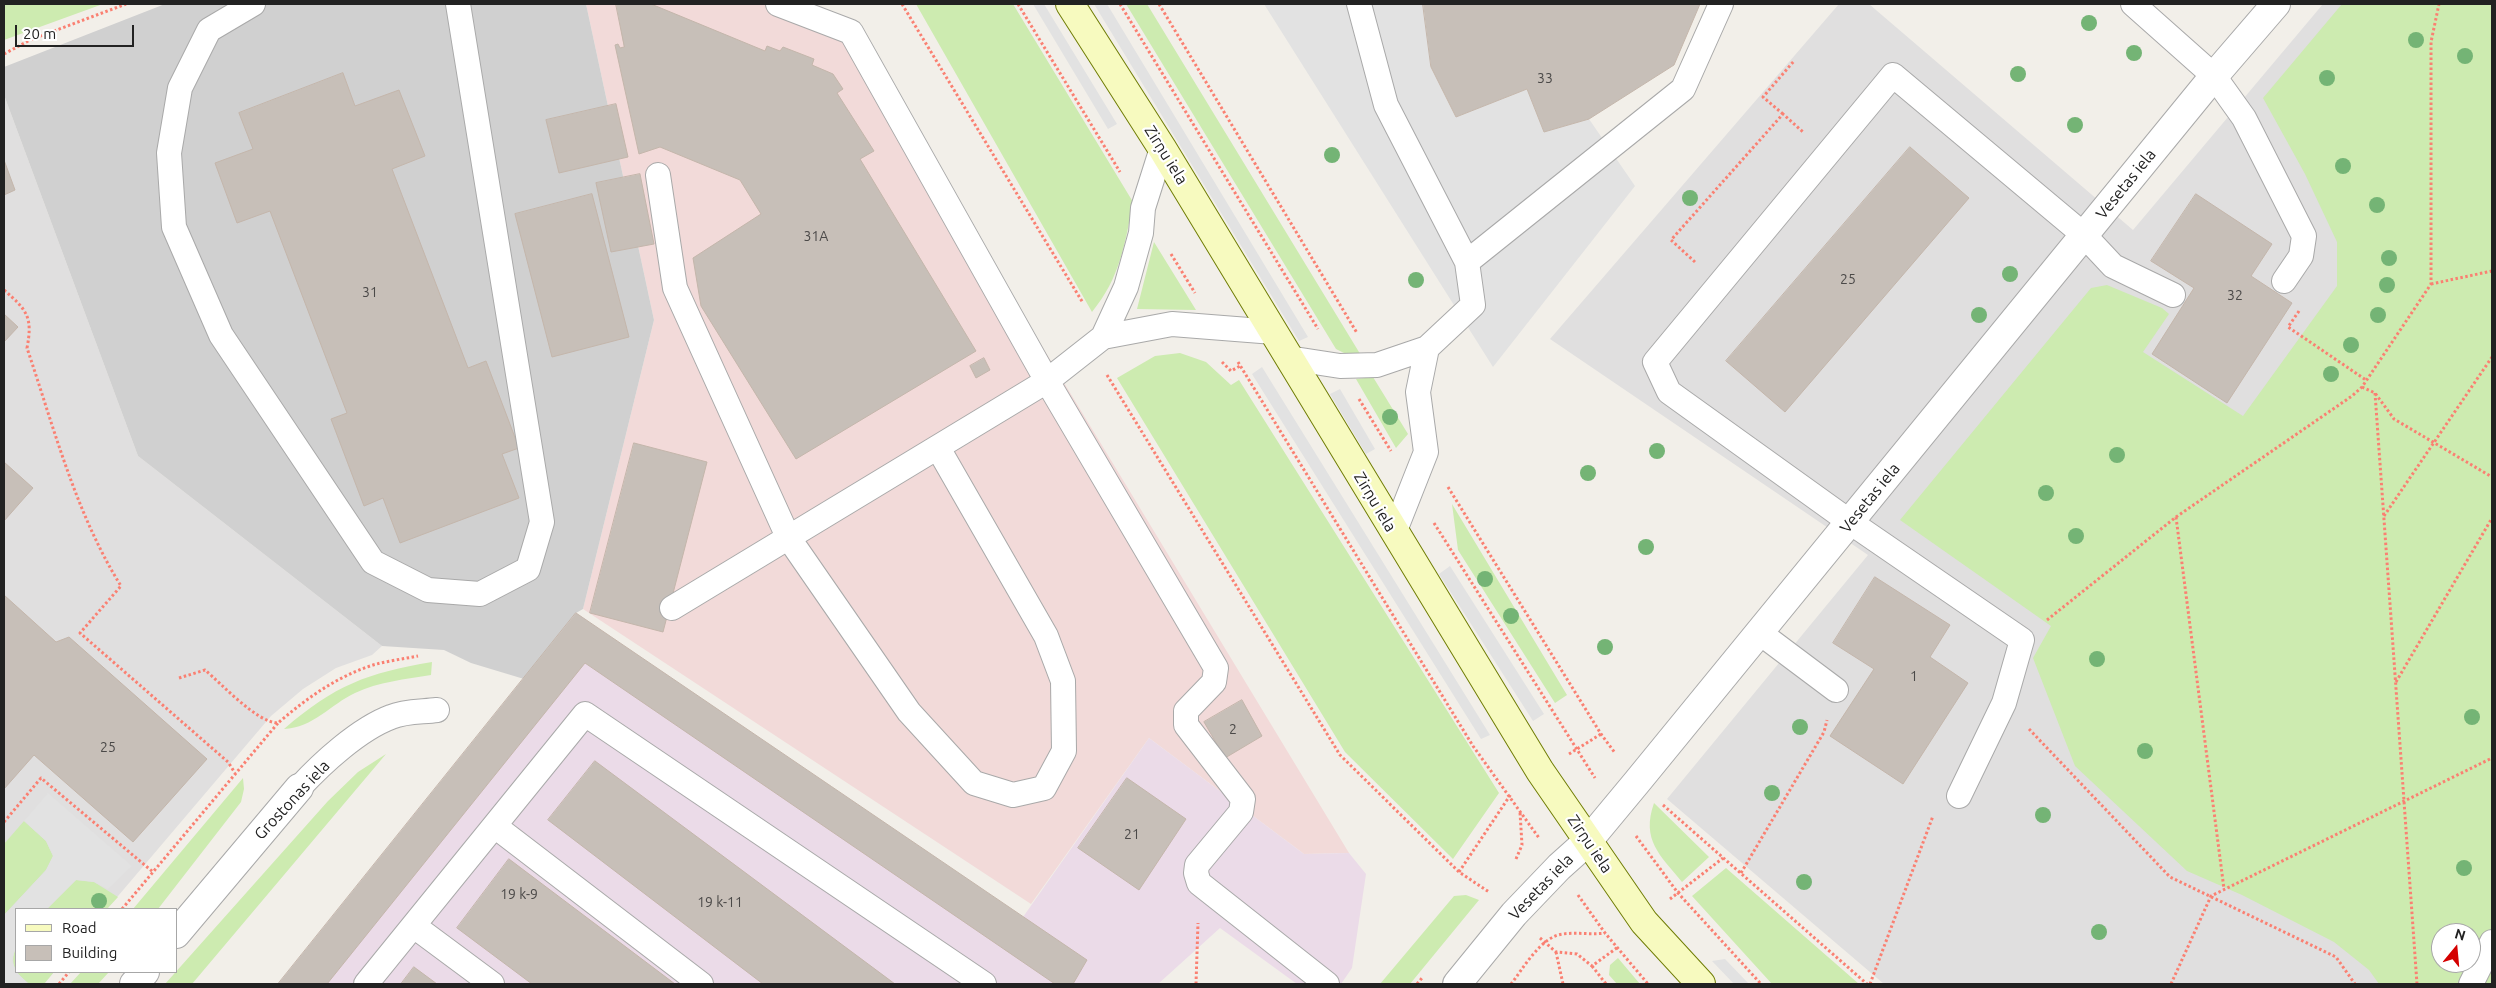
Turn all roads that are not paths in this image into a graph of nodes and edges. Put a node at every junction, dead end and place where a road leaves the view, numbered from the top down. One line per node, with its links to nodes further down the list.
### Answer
1 (253, 4): 2 (lane)
2 (458, 4)
3 (778, 4): 9 (lane)
4 (1070, 4): 11 (main road, Zirņu iela)
5 (1359, 4): 14 (lane)
6 (1721, 4): 14 (lane)
7 (2133, 4): 10 (lane)
8 (2276, 4): 10 (street, Vesetas iela)
9 (828, 13): 21 (lane)
10 (2214, 76): 13 (street, Vesetas iela); 15 (lane)
11 (1162, 148): 17 (main road, Zirņu iela); 18 (lane)
12 (658, 175): 25 (lane)
13 (2084, 235): 16 (lane); 23 (street, Vesetas iela); 23 (lane)
14 (1467, 262): 19 (lane)
15 (2284, 281)
16 (2173, 295)
17 (1274, 332): 18 (lane); 20 (main road, Zirņu iela)
18 (1097, 342): 21 (lane)
19 (1427, 348): 20 (lane); 24 (lane)
20 (1288, 358): 24 (main road, Zirņu iela)
21 (1047, 381): 22 (lane); 43 (lane)
22 (938, 448): 25 (lane); 25 (lane)
23 (1850, 522): 27 (street, Vesetas iela); 31 (lane)
24 (1394, 533): 33 (main road, Zirņu iela)
25 (788, 537): 26 (lane)
26 (672, 608)
27 (1760, 633): 28 (lane); 33 (street, Vesetas iela)
28 (1836, 690)
29 (437, 710): 30 (lane, Grostonas iela)
30 (299, 788): 35 (street, Grostonas iela)
31 (1959, 796)
32 (496, 827): 34 (lane); 41 (lane); 42 (lane)
33 (1588, 841): 44 (street, Vesetas iela); 45 (main road, Zirņu iela)
34 (414, 926): 39 (lane); 40 (lane)
35 (178, 932)
36 (2492, 942): 46 (lane)
37 (143, 973): 38 (street)
38 (134, 984)
39 (366, 984)
40 (492, 984)
41 (701, 984)
42 (984, 984)
43 (1327, 984)
44 (1457, 984)
45 (1701, 984)
46 (2472, 984)

